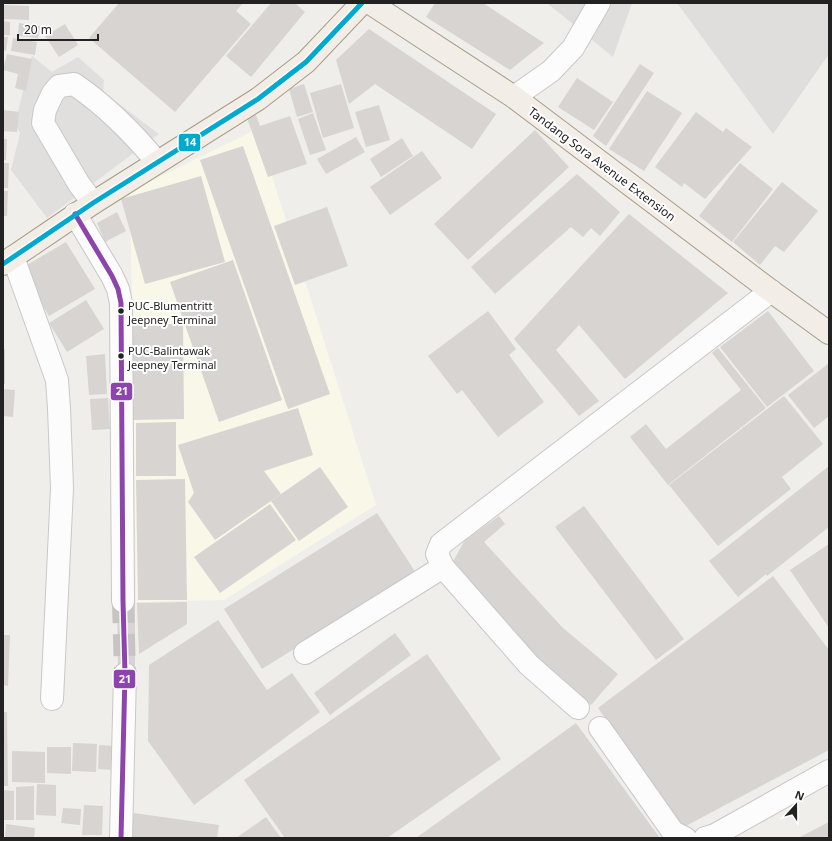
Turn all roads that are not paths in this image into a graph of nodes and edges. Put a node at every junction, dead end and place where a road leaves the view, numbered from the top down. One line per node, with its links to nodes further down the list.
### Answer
1 (362, 3): 5 (main road)
2 (370, 3): 4 (main road, Tandang Sora Avenue Extension)
3 (599, 3): 4 (street)
4 (514, 97): 9 (main road, Tandang Sora Avenue Extension)
5 (157, 162): 6 (main road); 6 (street)
6 (93, 203): 7 (main road)
7 (75, 214): 8 (main road); 12 (street)
8 (8, 261): 15 (street)
9 (771, 291): 10 (main road, Tandang Sora Avenue Extension); 11 (street)
10 (829, 333)
11 (443, 567): 13 (street); 16 (street)
12 (123, 601)
13 (305, 654)
14 (125, 674): 19 (street)
15 (52, 699)
16 (578, 708)
17 (600, 728): 20 (street)
18 (829, 770): 21 (street)
19 (121, 838)
20 (685, 838)
21 (705, 838)

